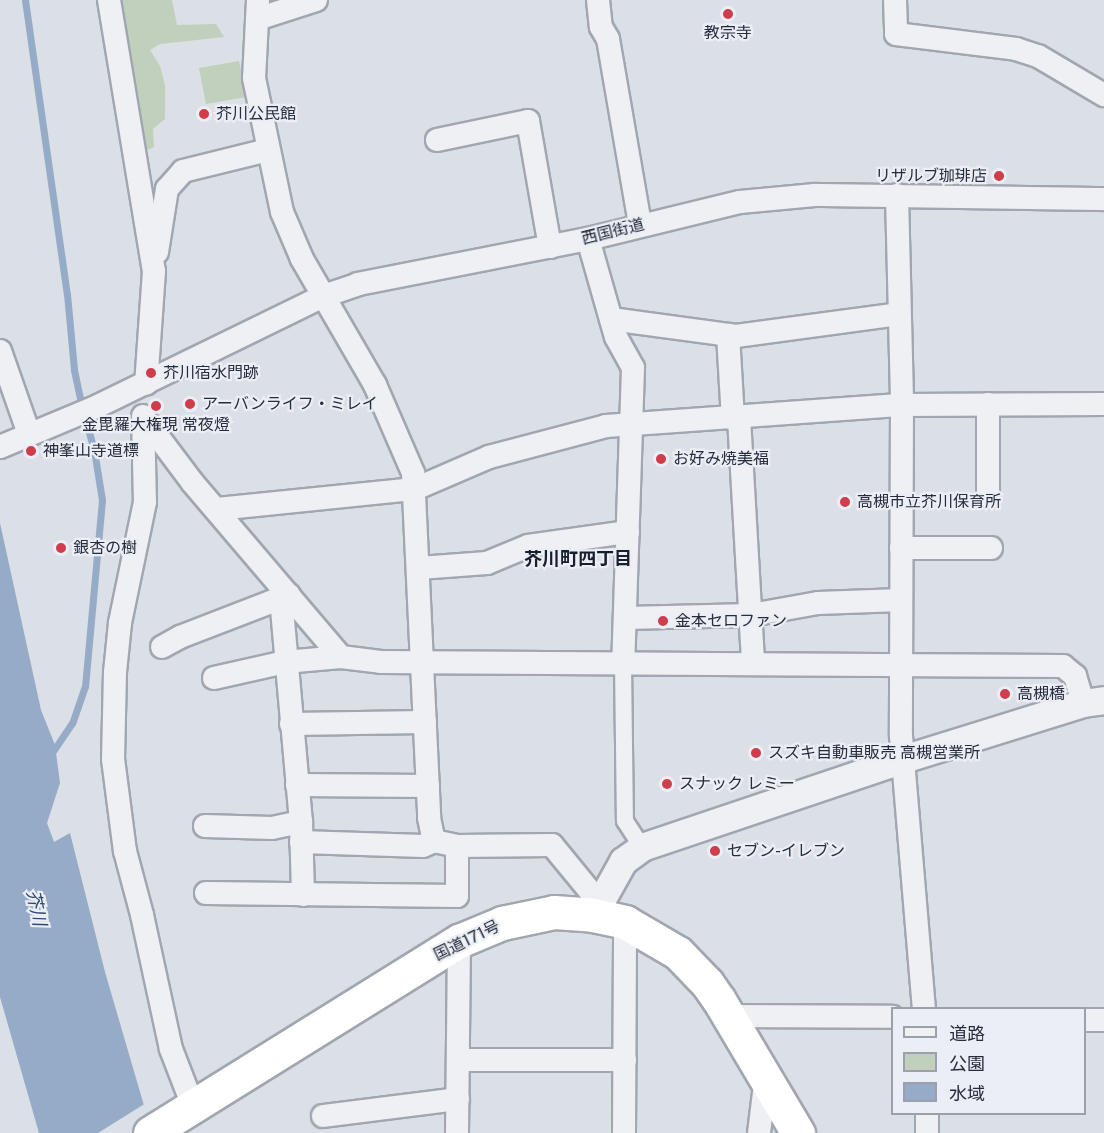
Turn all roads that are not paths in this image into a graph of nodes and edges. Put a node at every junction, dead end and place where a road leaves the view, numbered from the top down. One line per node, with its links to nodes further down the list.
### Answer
1 (109, 0): 14 (street)
2 (316, 0): 5 (street)
3 (598, 0): 11 (street)
4 (895, 0): 6 (street)
5 (258, 9): 8 (street)
6 (1104, 94)
7 (437, 140): 13 (street)
8 (268, 150): 14 (street); 15 (street)
9 (897, 195): 10 (street, 西国街道); 11 (street, 西国街道); 16 (street)
10 (1104, 199)
11 (640, 225): 12 (street, 西国街道)
12 (588, 239): 13 (street, 西国街道); 17 (street)
13 (550, 247): 15 (street, 西国街道)
14 (154, 271): 20 (street)
15 (324, 296): 20 (street, 西国街道); 29 (street)
16 (899, 314): 18 (street); 23 (street)
17 (611, 320): 18 (street); 26 (street)
18 (728, 335): 25 (street)
19 (0, 351): 27 (street)
20 (138, 387): 24 (street); 27 (street, 西国街道)
21 (988, 404): 22 (street); 23 (street); 30 (street)
22 (1104, 404)
23 (902, 405): 25 (street); 33 (street)
24 (144, 418): 31 (street); 75 (street)
25 (736, 419): 26 (street); 38 (street)
26 (632, 424): 29 (street); 32 (street)
27 (29, 434): 28 (street, 西国街道)
28 (0, 447)
29 (415, 489): 31 (street); 35 (street)
30 (988, 496)
31 (217, 509): 36 (street)
32 (628, 532): 35 (street); 39 (street)
33 (901, 548): 34 (street); 37 (street)
34 (991, 548)
35 (418, 568): 43 (street)
36 (285, 597): 40 (street); 41 (street); 42 (street)
37 (901, 600): 38 (street); 46 (street)
38 (751, 615): 39 (street); 45 (street)
39 (625, 618): 44 (street)
40 (162, 647)
41 (341, 657): 42 (street); 43 (street)
42 (285, 662): 47 (street); 50 (street)
43 (423, 662): 44 (street); 49 (street)
44 (623, 663): 45 (street); 58 (street)
45 (753, 664): 46 (street)
46 (899, 664): 48 (street); 51 (street)
47 (214, 678)
48 (1094, 702): 51 (street)
49 (425, 722): 50 (street); 53 (street)
50 (291, 724): 52 (street)
51 (903, 759): 58 (street); 64 (street)
52 (297, 785): 53 (street); 55 (street)
53 (428, 786): 56 (street)
54 (205, 826): 55 (street)
55 (301, 832): 56 (street); 60 (street)
56 (434, 841): 57 (street)
57 (457, 846): 60 (street); 61 (street)
58 (642, 847): 61 (street)
59 (206, 893): 60 (street)
60 (303, 894)
61 (595, 908): 62 (highway, 国道171号); 63 (highway, 国道171号)
62 (625, 922): 65 (highway, 国道171号); 70 (street)
63 (459, 941): 69 (street); 75 (highway, 国道171号)
64 (924, 1007)
65 (728, 1016): 66 (street); 71 (highway, 国道171号)
66 (891, 1017)
67 (1086, 1020): 68 (street)
68 (1104, 1020)
69 (459, 1060): 70 (street); 72 (street)
70 (625, 1060): 77 (street)
71 (766, 1077): 78 (street); 79 (highway, 国道171号)
72 (458, 1099): 74 (street); 76 (street)
73 (927, 1115): 80 (street)
74 (323, 1116)
75 (173, 1118)
76 (457, 1133)
77 (624, 1133)
78 (759, 1133)
79 (798, 1133)
80 (927, 1133)

